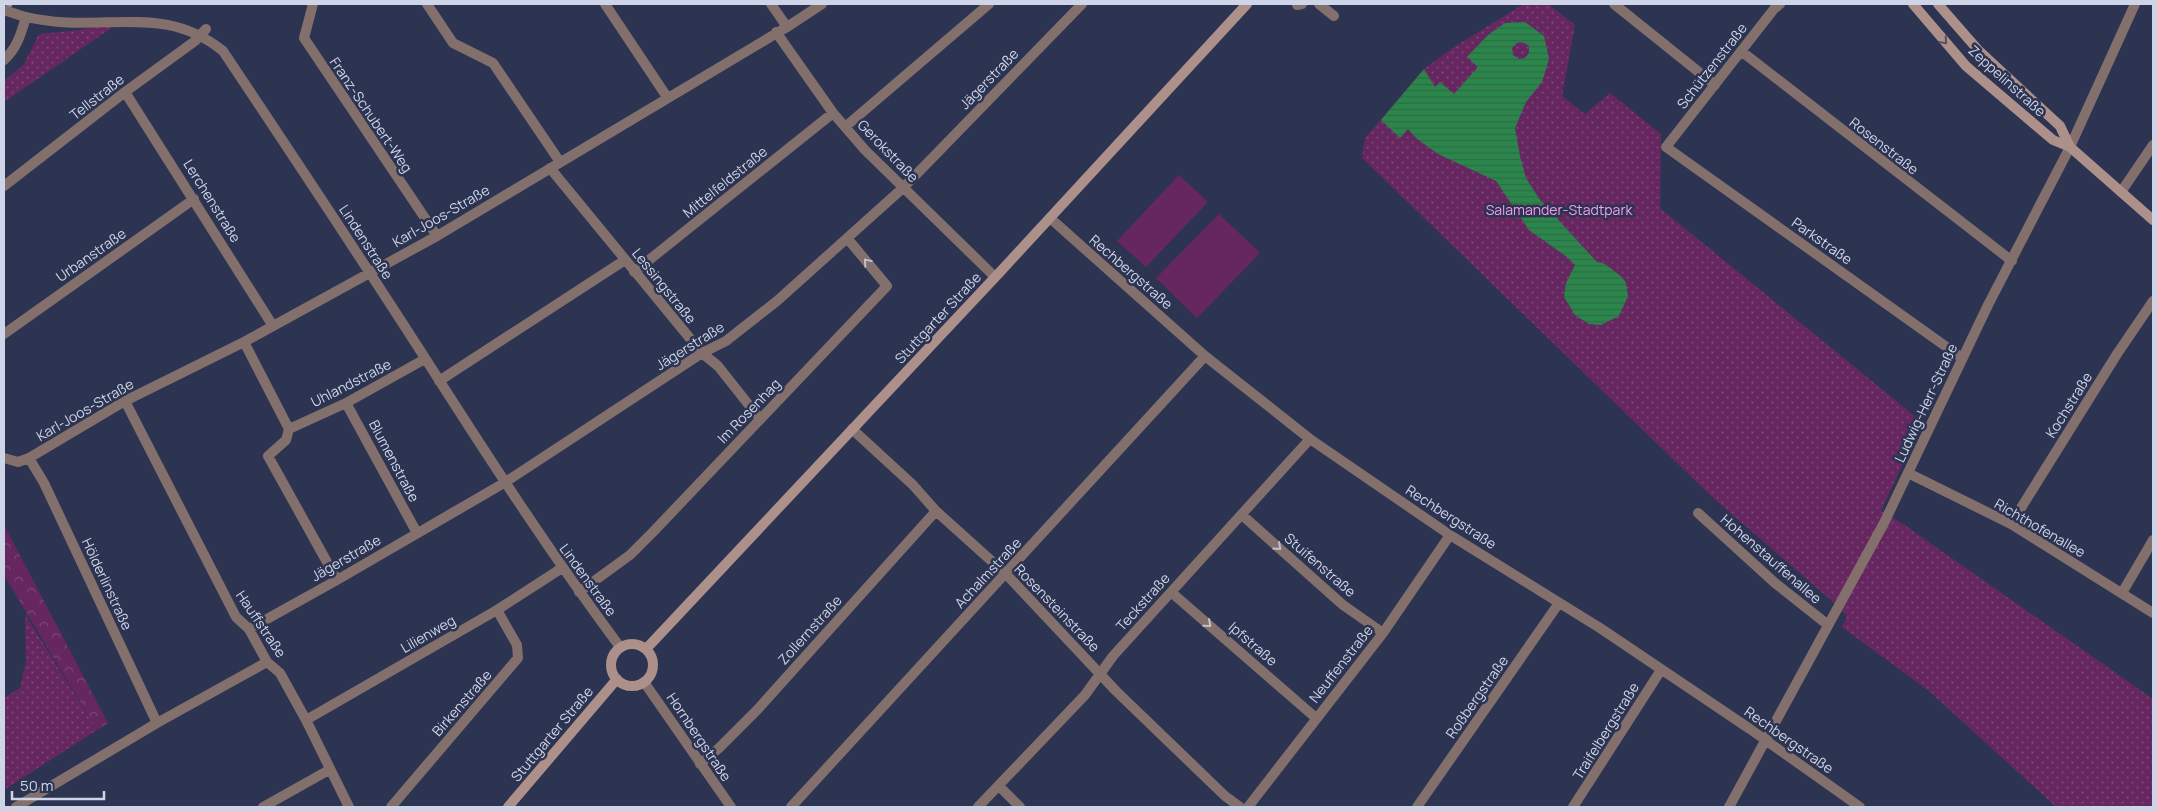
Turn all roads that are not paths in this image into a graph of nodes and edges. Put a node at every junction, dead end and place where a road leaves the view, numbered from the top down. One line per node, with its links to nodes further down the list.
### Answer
1 (313, 4): 41 (street, Franz-Schubert-Weg)
2 (427, 4): 33 (street)
3 (605, 4): 27 (street)
4 (771, 4): 20 (street)
5 (822, 4): 20 (street, Karl-Joos-Straße)
6 (990, 4): 29 (street)
7 (1082, 4): 36 (street, Jägerstraße)
8 (1247, 4): 39 (main road, Stuttgarter Straße)
9 (1319, 4): 18 (street)
10 (1614, 4): 25 (street)
11 (1913, 4): 32 (main road, Zeppelinstraße, one-way to 32)
12 (1938, 4): 32 (main road, Zeppelinstraße)
13 (2135, 4): 32 (street, Ludwig-Herr-Straße)
14 (1774, 6): 23 (street, Schützenstraße)
15 (4, 10): 17 (street, bridge)
16 (94, 12): 17 (street)
17 (24, 16): 24 (street)
18 (1334, 16)
19 (197, 21): 21 (street, Lindenstraße)
20 (787, 27): 22 (street, Karl-Joos-Straße)
21 (206, 29): 26 (street, Tellstraße); 46 (street, Lindenstraße)
22 (776, 32): 27 (street, Karl-Joos-Straße); 28 (street, Gerokstraße)
23 (1741, 51): 25 (street, Schützenstraße); 44 (street, Rosenstraße)
24 (4, 60)
25 (1715, 85): 31 (street, Schützenstraße)
26 (125, 92): 35 (street, Tellstraße); 38 (street, Lerchenstraße)
27 (667, 97): 33 (street, Karl-Joos-Straße)
28 (833, 114): 29 (street, Gerokstraße); 45 (street, Mittelfeldstraße)
29 (845, 127): 36 (street, Gerokstraße)
30 (2153, 145): 37 (street)
31 (1666, 147): 54 (street, Parkstraße)
32 (2070, 147): 37 (main road, Zeppelinstraße); 44 (street, Ludwig-Herr-Straße)
33 (560, 162): 34 (street, Karl-Joos-Straße)
34 (550, 168): 41 (street, Karl-Joos-Straße); 43 (street, Lessingstraße)
35 (4, 186)
36 (904, 187): 42 (street, Jägerstraße); 47 (street, Gerokstraße)
37 (2122, 192): 40 (main road, Zeppelinstraße)
38 (194, 199): 49 (street, Lerchenstraße); 50 (street, Urbanstraße)
39 (1050, 218): 47 (main road, Stuttgarter Straße); 53 (street, Rechbergstraße)
40 (2153, 220)
41 (436, 236): 46 (street, Karl-Joos-Straße)
42 (847, 238): 52 (street, Jägerstraße); 59 (street, Im Rosenhag, one-way to 42)
43 (625, 260): 45 (street, Lessingstraße); 56 (street)
44 (2012, 261): 54 (street, Ludwig-Herr-Straße)
45 (634, 272): 52 (street, Lessingstraße)
46 (370, 273): 49 (street, Karl-Joos-Straße); 55 (street, Lindenstraße)
47 (995, 277): 61 (main road, Stuttgarter Straße)
48 (2153, 301): 70 (street, Kochstraße)
49 (273, 326): 51 (street, Karl-Joos-Straße)
50 (4, 334)
51 (244, 342): 57 (street, Karl-Joos-Straße); 60 (street)
52 (702, 354): 59 (street, Lessingstraße); 66 (street, Jägerstraße)
53 (1205, 356): 62 (street, Rechbergstraße); 75 (street, Achalmstraße)
54 (1962, 358): 65 (street, Ludwig-Herr-Straße)
55 (426, 359): 56 (street, Lindenstraße); 58 (street, Uhlandstraße)
56 (439, 381): 66 (street, Lindenstraße)
57 (125, 401): 63 (street, Karl-Joos-Straße); 84 (street, Hauffstraße)
58 (346, 403): 60 (street, Uhlandstraße); 71 (street, Blumenstraße)
59 (760, 419): 77 (street, Im Rosenhag)
60 (289, 429): 76 (street)
61 (852, 429): 67 (street, Rosensteinstraße); 87 (main road, Stuttgarter Straße)
62 (1310, 439): 69 (street, Teckstraße); 72 (street, Rechbergstraße)
63 (29, 458): 64 (street, Karl-Joos-Straße); 95 (street, Hölderlinstraße)
64 (7, 460)
65 (1908, 473): 70 (street, Richthofenallee); 83 (street, Ludwig-Herr-Straße)
66 (504, 483): 71 (street, Jägerstraße); 74 (street, Lindenstraße)
67 (936, 511): 75 (street, Rosensteinstraße); 97 (street, Zollernstraße)
68 (1698, 513): 83 (street, Hohenstauffenallee)
69 (1242, 515): 78 (street, Teckstraße); 85 (street, Stuifenstraße, one-way to 85)
70 (2011, 524): 79 (street, Richthofenallee)
71 (417, 533): 76 (street, Jägerstraße)
72 (1450, 534): 80 (street, Rechbergstraße); 85 (street, Neuffenstraße)
73 (2153, 540): 79 (street)
74 (562, 568): 77 (street, Lindenstraße); 81 (street, Lilienweg)
75 (1006, 574): 90 (street, Rosensteinstraße); 106 (street, Achalmstraße)
76 (337, 580): 84 (street, Jägerstraße)
77 (579, 592): 86 (street, Lindenstraße)
78 (1171, 592): 90 (street, Teckstraße); 93 (street, Ipfstraße, one-way to 93)
79 (2122, 593): 82 (street, Richthofenallee)
80 (1558, 603): 89 (street, Rechbergstraße); 111 (street, Roßbergstraße)
81 (497, 610): 94 (street, Lilienweg); 103 (street, Birkenstraße)
82 (2153, 613)
83 (1828, 625): 96 (street, Ludwig-Herr-Straße)
84 (249, 628): 88 (street, Hauffstraße)
85 (1383, 633): 93 (street, Neuffenstraße)
86 (620, 647): 87 (main road); 91 (main road)
87 (646, 649): 92 (main road)
88 (267, 662): 94 (street, Hauffstraße); 95 (street)
89 (1661, 670): 96 (street, Rechbergstraße); 112 (street, Traifelbergstraße)
90 (1101, 673): 99 (street, Teckstraße); 109 (street, Rosensteinstraße)
91 (617, 680): 92 (main road); 104 (main road, Stuttgarter Straße)
92 (644, 682): 97 (street, Hornbergstraße)
93 (1316, 718): 110 (street, Neuffenstraße)
94 (306, 720): 98 (street, Hauffstraße)
95 (157, 722): 100 (street)
96 (1765, 739): 113 (street, Ludwig-Herr-Straße); 114 (street, Rechbergstraße)
97 (700, 764): 105 (street, Hornbergstraße)
98 (329, 770): 101 (street); 102 (street, Hauffstraße)
99 (999, 786): 107 (street, Teckstraße); 108 (street)
100 (16, 807)
101 (263, 807)
102 (349, 807)
103 (391, 807)
104 (508, 807)
105 (731, 807)
106 (791, 807)
107 (978, 807)
108 (1020, 807)
109 (1240, 807)
110 (1248, 807)
111 (1418, 807)
112 (1574, 807)
113 (1729, 807)
114 (1860, 807)

